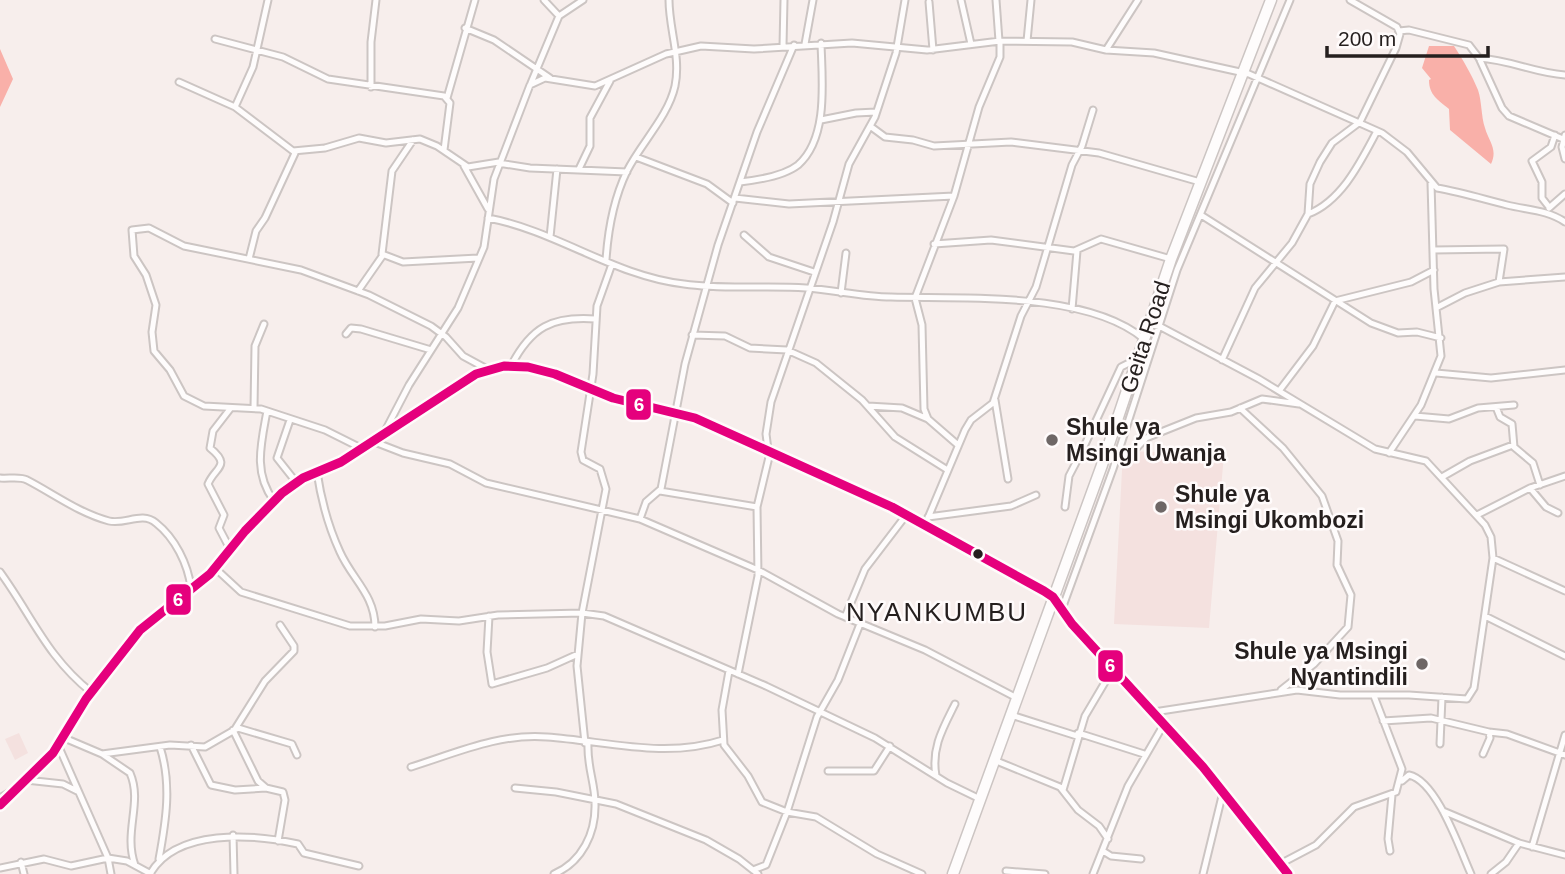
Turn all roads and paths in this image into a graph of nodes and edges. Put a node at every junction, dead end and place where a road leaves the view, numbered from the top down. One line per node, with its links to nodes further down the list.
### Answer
1 (268, 0): 30 (street)
2 (376, 0): 43 (street)
3 (544, 0): 18 (street)
4 (583, 0): 18 (street)
5 (669, 0): 33 (street)
6 (784, 0): 28 (street)
7 (813, 0): 25 (street)
8 (905, 0): 29 (street)
9 (961, 0): 26 (street)
10 (996, 0): 22 (street)
11 (1031, 0): 23 (street)
12 (1138, 0): 32 (street)
13 (1271, 0): 36 (highway, Geita Road)
14 (1290, 0): 38 (street)
15 (1350, 0): 20 (street)
16 (471, 1): 19 (street)
17 (929, 2): 31 (street)
18 (559, 16): 35 (street)
19 (465, 28): 35 (street); 44 (street)
20 (1399, 31): 34 (street); 49 (street)
21 (215, 39): 30 (street)
22 (1000, 41): 23 (street); 26 (street); 55 (street)
23 (1027, 41): 32 (street)
24 (821, 43): 25 (street); 29 (street); 48 (street)
25 (805, 44): 27 (street)
26 (971, 44): 31 (street)
27 (794, 45): 28 (street); 66 (street)
28 (783, 46): 33 (street)
29 (897, 47): 31 (street); 47 (street)
30 (258, 50): 43 (street); 45 (street)
31 (933, 50)
32 (1106, 50): 36 (street)
33 (676, 51): 40 (street); 59 (street)
34 (1479, 58): 37 (street); 52 (street)
35 (537, 69): 39 (street); 42 (street)
36 (1241, 71): 38 (street); 67 (highway, Geita Road)
37 (1565, 75)
38 (1256, 77): 49 (street); 76 (street)
39 (550, 78): 40 (street); 42 (street)
40 (610, 80): 64 (street)
41 (179, 82): 45 (street)
42 (531, 83): 61 (street)
43 (371, 87): 44 (street)
44 (447, 98): 56 (street)
45 (235, 107): 57 (street)
46 (1093, 110): 58 (street)
47 (876, 113): 48 (street); 50 (street)
48 (821, 120): 66 (street)
49 (1360, 122): 51 (street); 74 (street)
50 (870, 127): 55 (street); 72 (street)
51 (1377, 131): 68 (street); 74 (street)
52 (1555, 135): 53 (street); 73 (street)
53 (1564, 137): 60 (street)
54 (413, 140): 56 (street); 57 (street); 85 (street)
55 (970, 143): 58 (street); 70 (street)
56 (444, 150): 62 (street)
57 (296, 151): 87 (street)
58 (1080, 152): 67 (street); 81 (street)
59 (636, 157): 65 (street); 71 (street)
60 (1565, 159)
61 (499, 162): 62 (street); 63 (street); 75 (street)
62 (464, 166): 75 (street)
63 (557, 169): 64 (street); 79 (street)
64 (579, 169): 65 (street)
65 (627, 172): 89 (street)
66 (740, 182): 71 (street)
67 (1200, 182): 88 (highway, Geita Road)
68 (1431, 183): 73 (street); 82 (street)
69 (1565, 194): 73 (street)
70 (954, 196): 72 (street); 80 (street)
71 (734, 200): 72 (street); 95 (street)
72 (839, 200): 92 (street)
73 (1547, 210): 77 (street)
74 (1308, 214): 90 (street)
75 (489, 215): 79 (street); 86 (street)
76 (1201, 215): 90 (street); 107 (street)
77 (1565, 222)
78 (744, 235): 92 (street)
79 (550, 237): 89 (street)
80 (934, 244): 81 (street); 99 (street)
81 (1047, 247): 83 (street); 100 (street)
82 (1433, 250): 91 (street); 94 (street)
83 (1077, 251): 88 (street); 103 (street)
84 (846, 253): 98 (street)
85 (383, 255): 86 (street); 97 (street)
86 (478, 258): 108 (street)
87 (249, 259): 97 (street); 128 (street)
88 (1171, 259): 106 (highway, Geita Road)
89 (609, 262): 95 (street); 104 (street)
90 (1273, 263): 101 (street); 116 (street)
91 (1434, 270): 101 (street); 102 (street)
92 (814, 272): 96 (street)
93 (1565, 277): 94 (street)
94 (1499, 282): 102 (street)
95 (709, 286): 96 (street); 110 (street)
96 (808, 288): 98 (street); 114 (street)
97 (358, 290): 108 (street)
98 (841, 293): 99 (street)
99 (915, 298): 100 (street); 135 (street)
100 (1029, 301): 103 (street); 123 (street)
101 (1335, 301): 111 (street); 122 (street)
102 (1436, 308): 111 (street)
103 (1072, 309): 112 (street)
104 (595, 319): 117 (street); 121 (street)
105 (264, 324): 129 (street)
106 (1149, 324): 107 (street); 112 (highway, Geita Road)
107 (1161, 327): 116 (street); 143 (street)
108 (441, 333): 113 (street); 118 (street)
109 (346, 334): 113 (street)
110 (692, 335): 114 (street); 132 (street)
111 (1441, 338): 120 (street)
112 (1144, 340): 115 (highway, Geita Road)
113 (431, 350): 136 (street)
114 (787, 350): 126 (street); 141 (street)
115 (1138, 358): 157 (street); 172 (highway, Geita Road)
116 (1222, 360): 122 (street)
117 (511, 366): 118 (street); 121 (street)
118 (487, 369): 136 (street)
119 (1565, 370): 120 (street)
120 (1436, 373): 133 (street)
121 (591, 391): 132 (street); 158 (street)
122 (1279, 391): 124 (street)
123 (994, 398): 138 (street); 149 (street)
124 (1302, 404): 130 (street); 142 (street)
125 (1514, 405): 127 (street)
126 (868, 406): 135 (street); 144 (street)
127 (1496, 407): 133 (street); 139 (street)
128 (230, 408): 129 (street); 165 (street)
129 (254, 408): 131 (street)
130 (1240, 408): 143 (street); 187 (street)
131 (267, 411): 134 (street); 155 (street)
132 (676, 412): 141 (street); 153 (street)
133 (1415, 416): 142 (street)
134 (290, 419): 140 (street); 150 (street)
135 (928, 419): 138 (street)
136 (384, 433): 137 (street)
137 (372, 441): 140 (street); 158 (street)
138 (958, 445): 144 (street)
139 (1513, 445): 147 (street); 151 (street)
140 (361, 448): 145 (street)
141 (768, 451): 156 (street); 160 (street)
142 (1389, 453): 147 (street)
143 (1118, 456): 173 (street)
144 (946, 469): 162 (street)
145 (317, 472): 150 (street); 180 (street)
146 (1565, 476): 151 (street)
147 (1443, 477): 161 (street)
148 (0, 478): 170 (street)
149 (1008, 479)
150 (296, 482): 155 (street)
151 (1540, 485): 152 (street)
152 (1530, 488): 159 (street); 161 (street)
153 (660, 491): 156 (street); 163 (street)
154 (1036, 495): 162 (street)
155 (274, 501): 165 (street)
156 (757, 507): 168 (street)
157 (1065, 507)
158 (602, 512): 163 (street); 174 (street)
159 (1558, 513)
160 (907, 514): 164 (street); 177 (street)
161 (1477, 515): 166 (street)
162 (928, 517): 164 (street)
163 (640, 519): 168 (street)
164 (925, 525): 172 (street)
165 (230, 549): 167 (street)
166 (1493, 558): 171 (street); 176 (street)
167 (215, 568): 170 (street); 180 (street)
168 (758, 570): 177 (street); 185 (street)
169 (0, 572): 186 (street)
170 (191, 588): 186 (street)
171 (1565, 591)
172 (1054, 597): 173 (main road); 190 (highway, Geita Road)
173 (1062, 611): 183 (main road)
174 (582, 613): 175 (street); 181 (street); 184 (street)
175 (489, 616): 180 (street); 181 (street)
176 (1485, 616): 182 (street); 189 (street)
177 (845, 617): 178 (street)
178 (860, 624): 190 (street); 192 (street)
179 (280, 625): 198 (street)
180 (374, 627)
181 (578, 654): 204 (street)
182 (1565, 656)
183 (1114, 667): 193 (main road); 200 (street)
184 (729, 671): 185 (street); 203 (street)
185 (738, 674): 192 (street)
186 (91, 692): 202 (street)
187 (1279, 692): 188 (street); 193 (street)
188 (1374, 696): 189 (street); 196 (street)
189 (1442, 697): 195 (street)
190 (1017, 698): 194 (highway, Geita Road)
191 (955, 704): 218 (street)
192 (820, 712): 208 (street); 233 (street)
193 (1154, 712): 197 (main road)
194 (1011, 715): 200 (street); 215 (highway, Geita Road)
195 (1442, 720): 196 (street); 199 (street); 206 (street)
196 (1383, 721): 220 (street)
197 (1164, 724): 211 (street); 225 (main road)
198 (234, 729): 207 (street); 214 (street); 222 (street)
199 (1489, 732): 212 (street); 213 (street)
200 (1078, 735): 211 (street); 224 (street)
201 (1565, 735): 213 (street)
202 (62, 737): 205 (street); 210 (street)
203 (723, 740): 204 (street); 233 (street)
204 (586, 743): 216 (street); 230 (street)
205 (58, 744): 219 (street); 226 (street)
206 (1440, 744)
207 (191, 746): 209 (street); 222 (street)
208 (890, 746): 217 (street); 218 (street)
209 (160, 747): 210 (street); 243 (street)
210 (102, 754): 247 (street)
211 (1144, 754): 235 (street)
212 (1483, 754)
213 (1562, 754): 238 (street)
214 (297, 755)
215 (994, 760): 224 (street); 229 (highway, Geita Road)
216 (411, 767)
217 (828, 771)
218 (936, 776): 229 (street)
219 (26, 780): 221 (street); 226 (street)
220 (1400, 783): 227 (street); 232 (street)
221 (20, 786): 228 (street); 231 (street)
222 (266, 788): 236 (street)
223 (515, 788): 230 (street)
224 (1063, 790): 235 (street)
225 (1223, 792): 246 (main road); 262 (street)
226 (80, 793): 242 (street)
227 (1392, 795): 240 (street); 246 (street)
228 (0, 798)
229 (980, 799): 259 (highway, Geita Road)
230 (595, 800): 251 (street); 252 (street)
231 (0, 804)
232 (1443, 811): 237 (street); 264 (street)
233 (787, 812): 252 (street); 258 (street)
234 (233, 835): 236 (street); 243 (street); 256 (street)
235 (1108, 839): 239 (street)
236 (278, 841): 248 (street)
237 (1519, 843): 238 (street); 265 (street)
238 (1532, 847): 241 (street)
239 (1103, 851): 244 (street); 261 (street)
240 (1390, 851)
241 (1565, 855)
242 (108, 858): 245 (street); 247 (street); 254 (street)
243 (159, 859): 255 (street)
244 (1141, 859)
245 (21, 862): 249 (street); 253 (street)
246 (1280, 864): 263 (main road)
247 (135, 865): 255 (street)
248 (359, 866)
249 (0, 868)
250 (1006, 871): 260 (street)
251 (563, 872): 257 (street)
252 (756, 872)
253 (24, 874)
254 (111, 874)
255 (151, 874)
256 (234, 874)
257 (554, 874)
258 (921, 874)
259 (953, 874)
260 (1045, 874)
261 (1093, 874)
262 (1203, 874)
263 (1288, 874)
264 (1471, 874)
265 (1491, 874)

